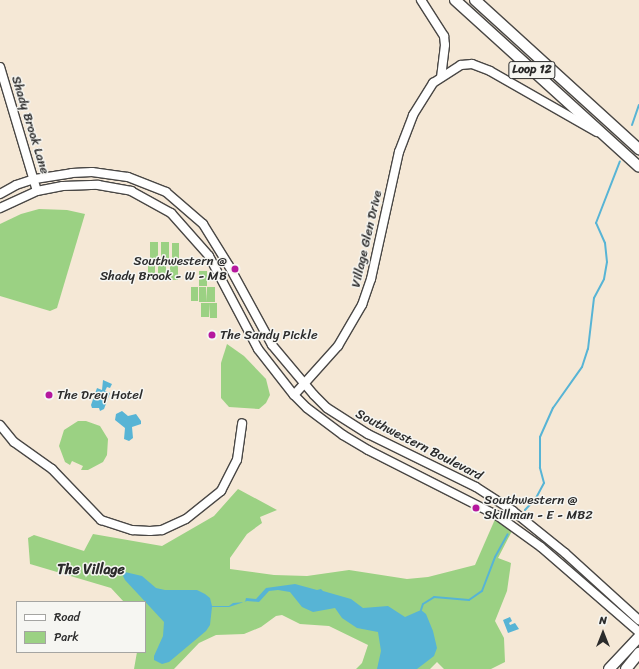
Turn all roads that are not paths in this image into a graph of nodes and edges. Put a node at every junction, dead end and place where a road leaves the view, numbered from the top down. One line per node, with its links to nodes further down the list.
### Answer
1 (421, 0): 5 (street)
2 (455, 0): 6 (main road, Loop 12)
3 (475, 0): 7 (main road, Loop 12)
4 (0, 67): 9 (street, Shady Brook Lane)
5 (441, 77): 6 (street, Village Glen Drive); 13 (street, Village Glen Drive)
6 (609, 140): 8 (main road, Loop 12)
7 (639, 149)
8 (639, 167)
9 (35, 179): 10 (street, Shady Brook Lane); 11 (street, Southwestern Boulevard); 13 (street, Southwestern Boulevard)
10 (37, 191): 12 (street, Southwestern Boulevard); 14 (street, Southwestern Boulevard)
11 (0, 194)
12 (0, 208)
13 (303, 385): 14 (street, Village Glen Drive); 17 (street, Southwestern Boulevard)
14 (294, 395): 18 (street, Southwestern Boulevard)
15 (242, 423): 16 (street)
16 (0, 425)
17 (496, 499): 18 (street); 19 (street, Southwestern Boulevard)
18 (490, 510): 20 (street, Southwestern Boulevard)
19 (565, 553): 20 (street); 21 (street, Southwestern Boulevard)
20 (557, 561): 22 (street, Southwestern Boulevard)
21 (639, 620)
22 (639, 632)
23 (639, 637): 25 (main road)
24 (639, 653): 26 (main road)
25 (609, 669)
26 (626, 669)

